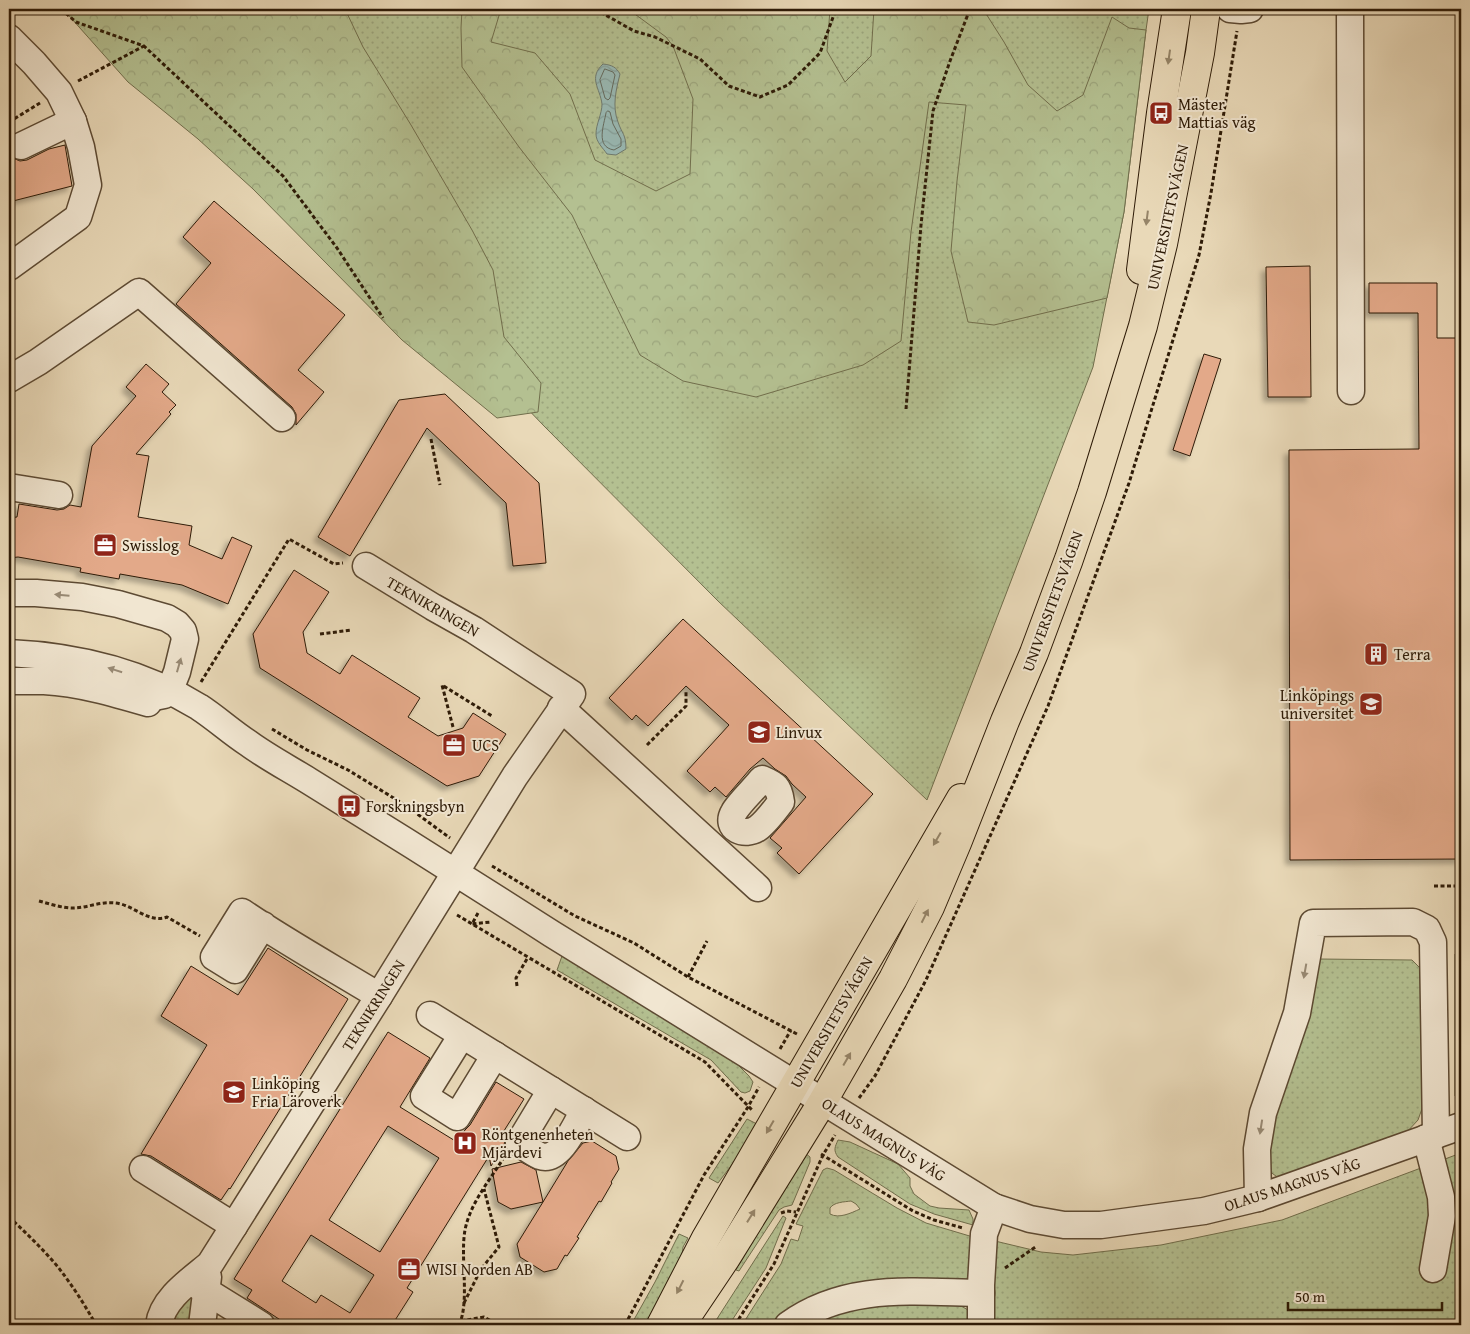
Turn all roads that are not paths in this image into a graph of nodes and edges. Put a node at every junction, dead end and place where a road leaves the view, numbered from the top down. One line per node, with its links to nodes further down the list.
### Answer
1 (1177, 9): 13 (main road, UNIVERSITETSVÄGEN, one-way to 13)
2 (1206, 9): 13 (main road, UNIVERSITETSVÄGEN)
3 (1230, 9): 4 (street)
4 (1250, 9)
5 (1350, 9): 11 (street)
6 (9, 38): 7 (street)
7 (73, 121): 8 (street); 9 (street)
8 (21, 146)
9 (9, 267)
10 (9, 379): 12 (street)
11 (1351, 391)
12 (282, 418)
13 (1113, 422): 23 (main road, UNIVERSITETSVÄGEN)
14 (9, 487): 15 (street)
15 (59, 496)
16 (366, 566): 22 (street, TEKNIKRINGEN)
17 (9, 593): 20 (street, one-way to 17)
18 (9, 653): 20 (street, one-way to 18)
19 (9, 681): 21 (street)
20 (173, 682): 21 (street); 24 (street)
21 (132, 698): 24 (street)
22 (566, 701): 26 (street); 27 (street, TEKNIKRINGEN)
23 (1005, 721): 34 (main road, UNIVERSITETSVÄGEN, one-way to 34); 36 (main road, UNIVERSITETSVÄGEN, one-way to 23)
24 (257, 734): 27 (street)
25 (735, 829): 26 (street)
26 (716, 849): 28 (street)
27 (462, 862): 30 (street, TEKNIKRINGEN); 34 (street)
28 (758, 888)
29 (220, 947): 30 (street)
30 (379, 996): 44 (street, TEKNIKRINGEN)
31 (430, 1015): 32 (street)
32 (462, 1035): 33 (street); 33 (street)
33 (495, 1055): 35 (street)
34 (795, 1084): 36 (street, OLAUS MAGNUS VÄG); 51 (main road, UNIVERSITETSVÄGEN, one-way to 51)
35 (551, 1090): 37 (street); 37 (street)
36 (823, 1101): 43 (street, OLAUS MAGNUS VÄG); 52 (main road, UNIVERSITETSVÄGEN, one-way to 36)
37 (584, 1110): 40 (street)
38 (1461, 1126): 39 (street, OLAUS MAGNUS VÄG)
39 (1431, 1136): 42 (street, OLAUS MAGNUS VÄG); 42 (street, one-way to 42); 45 (street)
40 (627, 1137)
41 (143, 1169): 44 (street)
42 (1258, 1198): 43 (street, OLAUS MAGNUS VÄG)
43 (994, 1207): 47 (street)
44 (234, 1226): 46 (street, TEKNIKRINGEN)
45 (1433, 1269)
46 (198, 1286): 48 (street, TEKNIKRINGEN); 49 (street); 50 (street)
47 (981, 1289): 53 (street); 54 (street)
48 (159, 1325)
49 (202, 1325)
50 (261, 1325)
51 (661, 1325)
52 (682, 1325)
53 (788, 1325)
54 (981, 1325)

